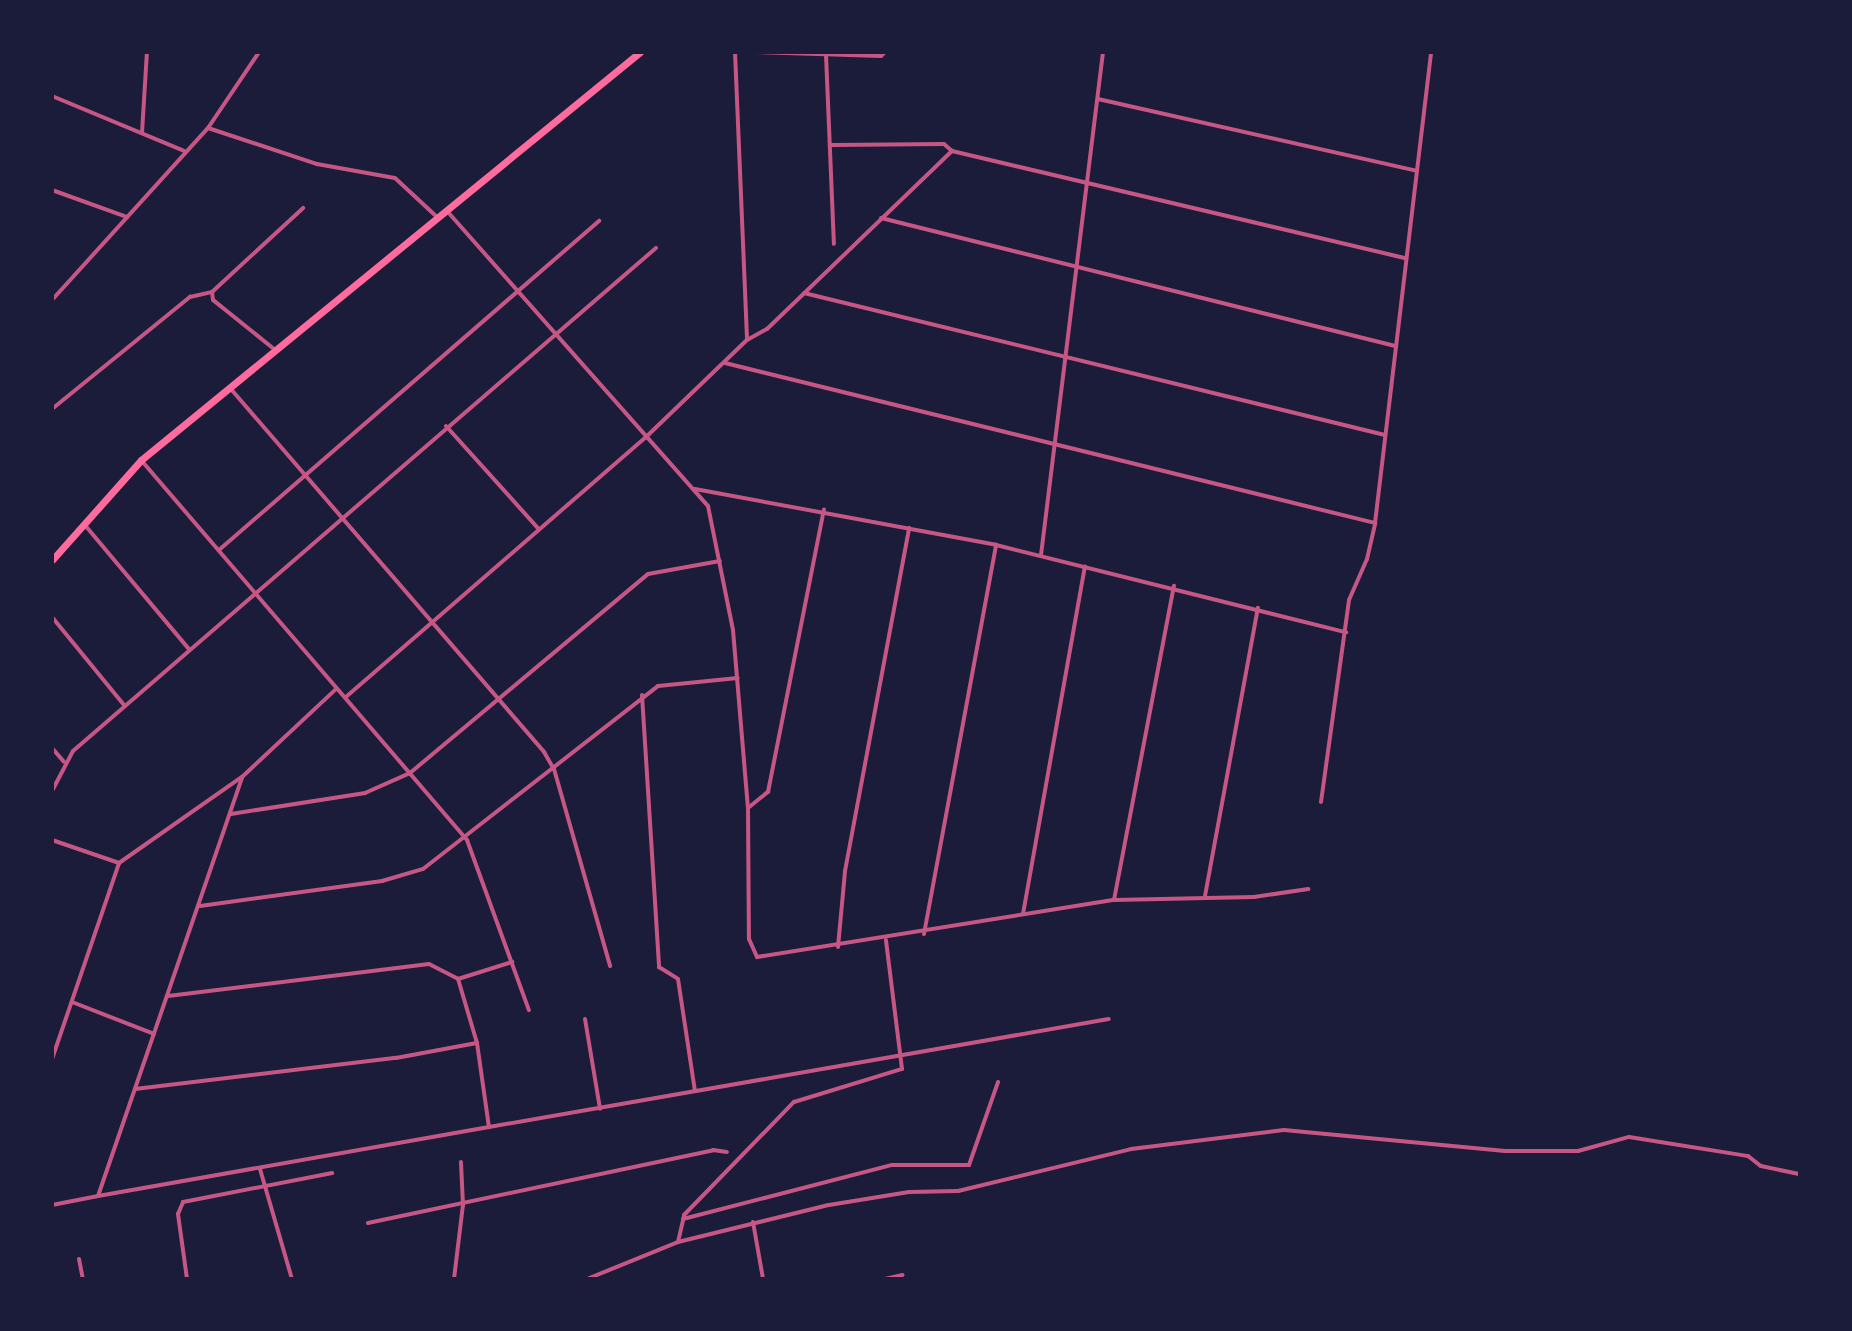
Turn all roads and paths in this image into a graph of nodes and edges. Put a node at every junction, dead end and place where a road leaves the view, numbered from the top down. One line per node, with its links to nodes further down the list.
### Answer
1 (147, 52): 13 (street)
2 (259, 52): 12 (street)
3 (640, 52): 21 (main road)
4 (735, 52): 37 (street)
5 (755, 52): 9 (street)
6 (1103, 52): 11 (street)
7 (1431, 52): 17 (street)
8 (885, 53): 9 (street)
9 (826, 55): 14 (street)
10 (52, 96): 13 (street)
11 (1098, 99): 17 (street); 18 (street)
12 (208, 128): 15 (street); 23 (street)
13 (142, 133): 15 (street)
14 (832, 145): 16 (street); 26 (street)
15 (184, 151): 22 (street)
16 (952, 151): 18 (street); 24 (street)
17 (1417, 171): 28 (street)
18 (1088, 181): 28 (street); 29 (street)
19 (52, 190): 22 (street)
20 (303, 208): 33 (street)
21 (447, 211): 23 (main road); 32 (street)
22 (127, 217): 31 (street)
23 (438, 218): 39 (main road)
24 (881, 218): 29 (street); 34 (street)
25 (599, 221): 32 (street)
26 (834, 244)
27 (656, 248): 36 (street)
28 (1406, 258): 38 (street)
29 (1076, 270): 38 (street); 40 (street)
30 (52, 285): 31 (street)
31 (62, 289): 35 (street)
32 (518, 291): 36 (street); 49 (street)
33 (212, 292): 39 (street); 43 (street)
34 (804, 293): 37 (street); 40 (street)
35 (52, 300)
36 (555, 334): 44 (street); 46 (street)
37 (747, 340): 41 (street)
38 (1395, 346): 45 (street)
39 (274, 349): 42 (main road)
40 (1065, 357): 45 (street); 47 (street)
41 (725, 363): 46 (street); 47 (street)
42 (229, 387): 48 (main road); 49 (street)
43 (52, 409)
44 (446, 426): 52 (street); 56 (street)
45 (1385, 435): 54 (street)
46 (645, 438): 50 (street); 56 (street)
47 (1055, 446): 54 (street); 59 (street)
48 (141, 460): 53 (main road); 58 (street)
49 (305, 475): 52 (street); 58 (street)
50 (693, 488): 51 (street); 61 (street)
51 (824, 510): 55 (street); 83 (street)
52 (344, 517): 64 (street); 67 (street)
53 (82, 522): 60 (main road); 69 (street)
54 (1375, 523): 68 (street)
55 (909, 527): 57 (street); 95 (street)
56 (539, 529): 67 (street)
57 (996, 545): 59 (street); 93 (street)
58 (219, 550): 64 (street)
59 (1041, 555): 62 (street)
60 (52, 560)
61 (720, 561): 70 (street); 74 (street)
62 (1085, 566): 63 (street); 92 (street)
63 (1174, 586): 65 (street); 90 (street)
64 (254, 593): 69 (street); 71 (street)
65 (1258, 608): 68 (street); 89 (street)
66 (52, 617): 75 (street)
67 (434, 621): 73 (street); 74 (street)
68 (1347, 633): 82 (street)
69 (189, 649): 75 (street)
70 (738, 678): 72 (street); 83 (street)
71 (336, 689): 73 (street); 80 (street)
72 (642, 695): 78 (street); 110 (street)
73 (347, 696): 79 (street)
74 (500, 699): 78 (street); 79 (street)
75 (125, 706): 77 (street)
76 (52, 748): 77 (street)
77 (64, 762): 81 (street)
78 (554, 769): 86 (street); 97 (street)
79 (410, 773): 84 (street); 86 (street)
80 (242, 777): 84 (street); 87 (street)
81 (52, 791)
82 (1321, 802)
83 (748, 808): 95 (street)
84 (231, 814): 91 (street)
85 (52, 840): 87 (street)
86 (467, 840): 91 (street); 96 (street)
87 (119, 863): 100 (street)
88 (1308, 889): 89 (street)
89 (1205, 896): 90 (street)
90 (1114, 900): 92 (street)
91 (200, 906): 99 (street)
92 (1023, 915): 93 (street)
93 (924, 934): 94 (street)
94 (886, 939): 95 (street); 106 (street)
95 (838, 947)
96 (512, 962): 98 (street); 101 (street)
97 (610, 966)
98 (458, 979): 99 (street); 105 (street)
99 (168, 996): 104 (street)
100 (72, 1002): 104 (street); 107 (street)
101 (529, 1010)
102 (585, 1019): 111 (street)
103 (1109, 1019): 106 (street)
104 (154, 1034): 109 (street)
105 (477, 1043): 109 (street); 112 (street)
106 (901, 1052): 110 (street); 122 (street)
107 (52, 1059)
108 (998, 1082): 122 (street)
109 (135, 1089): 119 (street)
110 (695, 1091): 111 (street)
111 (600, 1109): 112 (street)
112 (489, 1127): 115 (street)
113 (727, 1152): 121 (street)
114 (461, 1162): 121 (street)
115 (260, 1169): 118 (street); 119 (street)
116 (332, 1173): 118 (street)
117 (1800, 1174): 123 (street)
118 (264, 1186): 129 (street); 130 (street)
119 (98, 1196): 120 (street)
120 (52, 1205)
121 (463, 1205): 124 (street); 131 (street)
122 (682, 1219): 125 (street)
123 (753, 1222): 125 (street); 133 (street)
124 (368, 1223)
125 (678, 1242): 132 (street)
126 (79, 1259): 128 (street)
127 (903, 1275): 134 (street)
128 (83, 1279)
129 (187, 1279)
130 (292, 1279)
131 (454, 1279)
132 (587, 1279)
133 (763, 1279)
134 (885, 1279)

